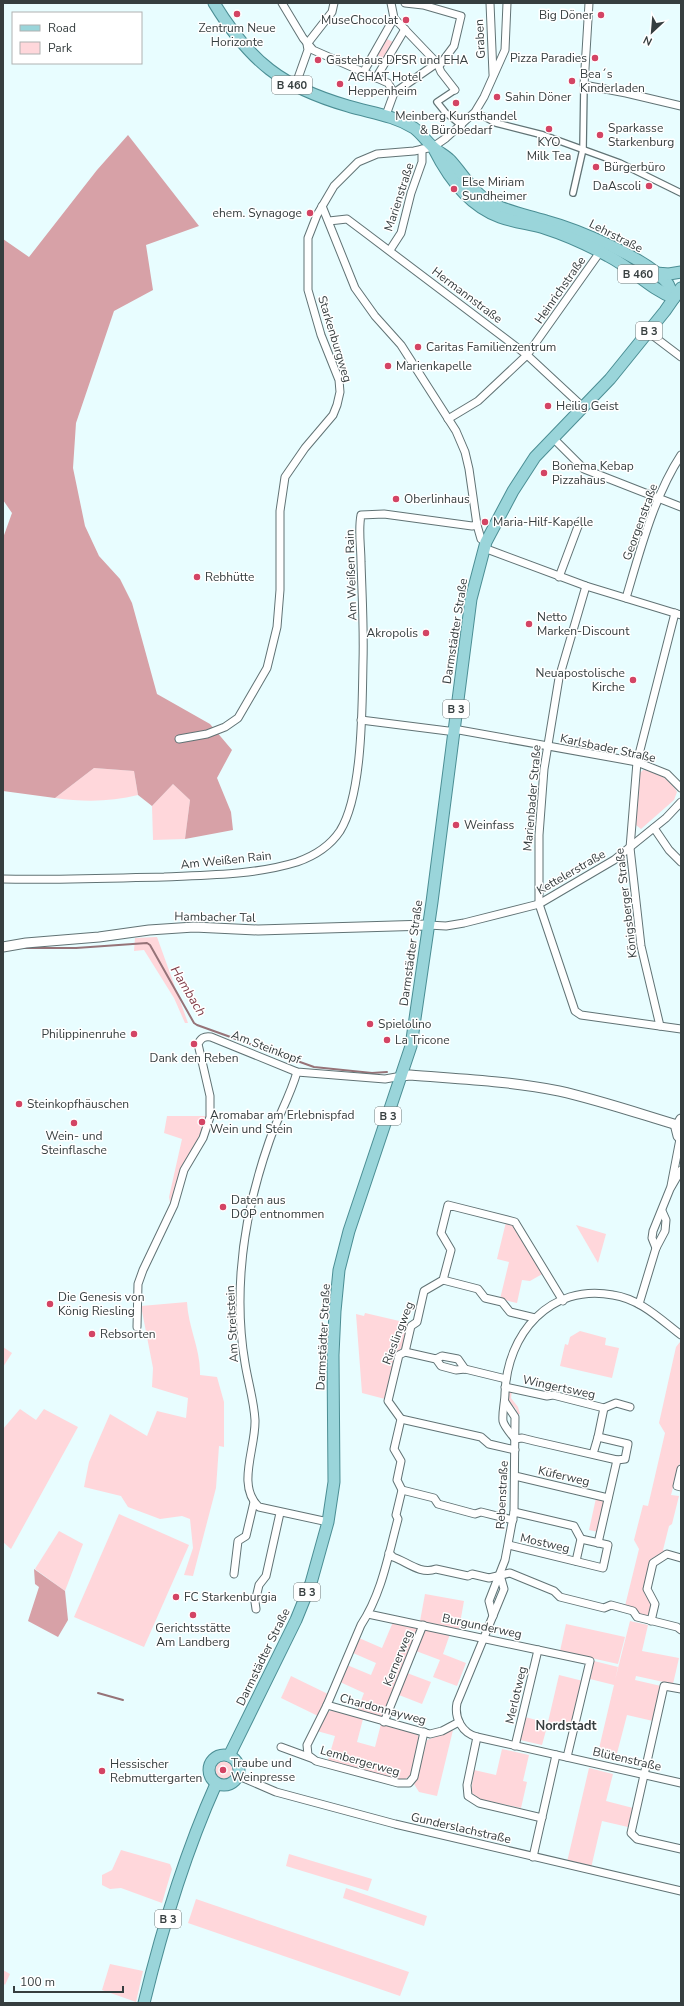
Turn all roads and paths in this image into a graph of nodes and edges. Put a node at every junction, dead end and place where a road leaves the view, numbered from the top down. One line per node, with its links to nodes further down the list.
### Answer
1 (214, 3): 16 (main road, B 460)
2 (282, 3): 11 (street)
3 (334, 3): 11 (street)
4 (391, 3): 9 (street)
5 (405, 3): 12 (street)
6 (490, 3): 14 (street, Graben)
7 (507, 3): 14 (street, Graben)
8 (589, 3): 17 (street)
9 (394, 18): 10 (street); 13 (street)
10 (405, 29): 12 (street); 15 (street)
11 (307, 44): 13 (street); 16 (street)
12 (438, 64): 18 (street); 19 (street)
13 (364, 71): 15 (street)
14 (493, 74): 21 (street, Graben)
15 (376, 78): 19 (street)
16 (297, 82): 22 (main road, B 460)
17 (584, 85): 20 (street); 25 (street)
18 (455, 90): 23 (street)
19 (394, 93): 22 (street)
20 (681, 106)
21 (475, 112): 23 (street, Graben); 25 (street)
22 (386, 115): 24 (main road, B 460)
23 (462, 126): 24 (street, Graben)
24 (428, 148): 28 (street, Starkenburgweg); 30 (street, Marienstraße); 31 (main road, Lehrstraße / B 460); 33 (main road, Lehrstraße / B 460)
25 (583, 149): 26 (street); 27 (street)
26 (572, 193)
27 (681, 193)
28 (322, 206): 29 (street); 54 (street, Starkenburgweg)
29 (329, 221): 30 (street, Hermannstraße); 40 (street)
30 (390, 250): 37 (street, Hermannstraße)
31 (600, 252): 35 (main road, Lehrstraße / B 460); 37 (street, Heinrichstraße)
32 (681, 272): 33 (main road, B 460)
33 (656, 273): 35 (main road, Lehrstraße / B 460)
34 (681, 288): 35 (main road, Darmstädter Straße / B 3)
35 (678, 301): 36 (main road, Darmstädter Straße / B 3)
36 (648, 332): 38 (street); 39 (main road, Darmstädter Straße / B 3)
37 (527, 355): 39 (street, Hermannstraße); 40 (street, Heinrichstraße)
38 (681, 357)
39 (583, 407): 41 (main road, Darmstädter Straße / B 3)
40 (448, 419): 46 (street)
41 (553, 438): 43 (street); 47 (main road, Darmstädter Straße / B 3)
42 (681, 455): 43 (street, Georgenstraße)
43 (659, 499): 44 (street); 50 (street, Georgenstraße)
44 (681, 507)
45 (580, 521): 48 (street)
46 (477, 525): 47 (street); 52 (street, Am Weißen Rain)
47 (485, 545): 48 (street); 53 (main road, Darmstädter Straße / B 3)
48 (559, 577): 49 (street)
49 (586, 586): 50 (street); 55 (street, Marienbader Straße)
50 (626, 598): 51 (street)
51 (678, 614): 56 (street, Königsberger Straße)
52 (361, 720): 53 (street, Karlsbader Straße); 62 (street, Am Weißen Rain)
53 (454, 731): 55 (street, Karlsbader Straße); 64 (main road, Darmstädter Straße / B 3)
54 (179, 740)
55 (547, 747): 56 (street, Karlsbader Straße); 63 (street, Marienbader Straße)
56 (637, 762): 57 (street, Karlsbader Straße); 60 (street, Königsberger Straße)
57 (681, 788)
58 (681, 802): 59 (street, Kettelerstraße)
59 (654, 828): 60 (street, Kettelerstraße); 61 (street)
60 (630, 848): 63 (street, Kettelerstraße); 66 (street, Königsberger Straße)
61 (681, 862)
62 (3, 879)
63 (539, 904): 64 (street, Kettelerstraße); 66 (street, Marienbader Straße)
64 (428, 925): 65 (street, Hambacher Tal); 69 (main road, Darmstädter Straße / B 3)
65 (3, 946)
66 (660, 1026): 67 (street)
67 (681, 1028)
68 (297, 1072): 69 (street, Am Steinkopf); 80 (street, Am Steinkopf); 101 (street, Am Streitstein)
69 (402, 1076): 70 (street); 105 (main road, Darmstädter Straße / B 3)
70 (679, 1122): 71 (street)
71 (681, 1139): 73 (street)
72 (681, 1170): 73 (street)
73 (670, 1189): 74 (street)
74 (662, 1211): 75 (street); 75 (street)
75 (656, 1248): 78 (street)
76 (443, 1280): 77 (street); 79 (street); 82 (street, Rieslingweg)
77 (563, 1301): 78 (street, Rebenstraße); 79 (street, Rebenstraße)
78 (639, 1304): 81 (street)
79 (535, 1318): 85 (street, Rebenstraße)
80 (137, 1327)
81 (681, 1335)
82 (405, 1352): 83 (street); 90 (street, Rieslingweg)
83 (436, 1359): 84 (street); 84 (street)
84 (465, 1369): 85 (street)
85 (506, 1379): 86 (street, Rebenstraße)
86 (506, 1387): 87 (street, Rebenstraße); 89 (street, Wingertsweg)
87 (505, 1402): 92 (street, Rebenstraße); 92 (street, Rebenstraße)
88 (630, 1407): 89 (street, Wingertsweg)
89 (604, 1408): 91 (street)
90 (401, 1419): 93 (street); 99 (street)
91 (598, 1437): 94 (street); 95 (street)
92 (514, 1439): 93 (street, Rebenstraße); 94 (street)
93 (515, 1450): 97 (street, Rebenstraße)
94 (593, 1454): 95 (street)
95 (617, 1460): 100 (street)
96 (681, 1469): 98 (street)
97 (515, 1476): 100 (street, Küferweg); 102 (street, Rebenstraße)
98 (681, 1487)
99 (402, 1490): 104 (street); 109 (street)
100 (608, 1498): 107 (street)
101 (254, 1502): 103 (street); 112 (street)
102 (514, 1512): 104 (street, Rebenstraße); 106 (street, Mostweg)
103 (280, 1513): 105 (street); 114 (street)
104 (514, 1520): 108 (street, Rebenstraße)
105 (328, 1522): 130 (main road, Darmstädter Straße / B 3)
106 (581, 1539): 107 (street, Mostweg); 111 (street, Mostweg)
107 (598, 1543): 111 (street, Mostweg)
108 (509, 1546): 111 (street, Mostweg); 113 (street, Rebenstraße)
109 (389, 1552): 113 (street); 115 (street)
110 (681, 1558): 116 (street)
111 (576, 1562)
112 (234, 1574)
113 (500, 1575): 116 (street); 119 (street, Rebenstraße)
114 (256, 1609)
115 (368, 1614): 117 (street, Burgunderweg); 122 (street, Chardonnayweg)
116 (651, 1621): 118 (street)
117 (423, 1625): 119 (street, Burgunderweg); 123 (street, Kernerweg)
118 (681, 1630)
119 (484, 1638): 120 (street, Burgunderweg); 124 (street, Rebenstraße)
120 (538, 1650): 127 (street, Merlotweg); 131 (street, Burgunderweg)
121 (681, 1689): 133 (street)
122 (327, 1705): 123 (street, Chardonnayweg); 132 (street, Lembergerweg)
123 (384, 1722): 125 (street, Chardonnayweg)
124 (459, 1722): 125 (street, Chardonnayweg); 126 (street)
125 (424, 1732): 132 (street, Lembergerweg)
126 (478, 1737): 127 (street); 137 (street)
127 (515, 1746): 129 (street)
128 (281, 1747): 132 (street)
129 (556, 1755): 131 (street); 137 (street)
130 (229, 1756): 134 (main road); 136 (main road)
131 (567, 1757): 133 (street, Blütenstraße)
132 (311, 1758)
133 (644, 1775): 135 (street, Blütenstraße); 138 (street)
134 (239, 1776): 136 (main road); 139 (street, Gunderslachstraße)
135 (681, 1783)
136 (216, 1784): 141 (main road, B 3)
137 (542, 1818): 139 (street)
138 (681, 1849)
139 (533, 1857): 140 (street, Gunderslachstraße)
140 (681, 1891)
141 (144, 2003)

